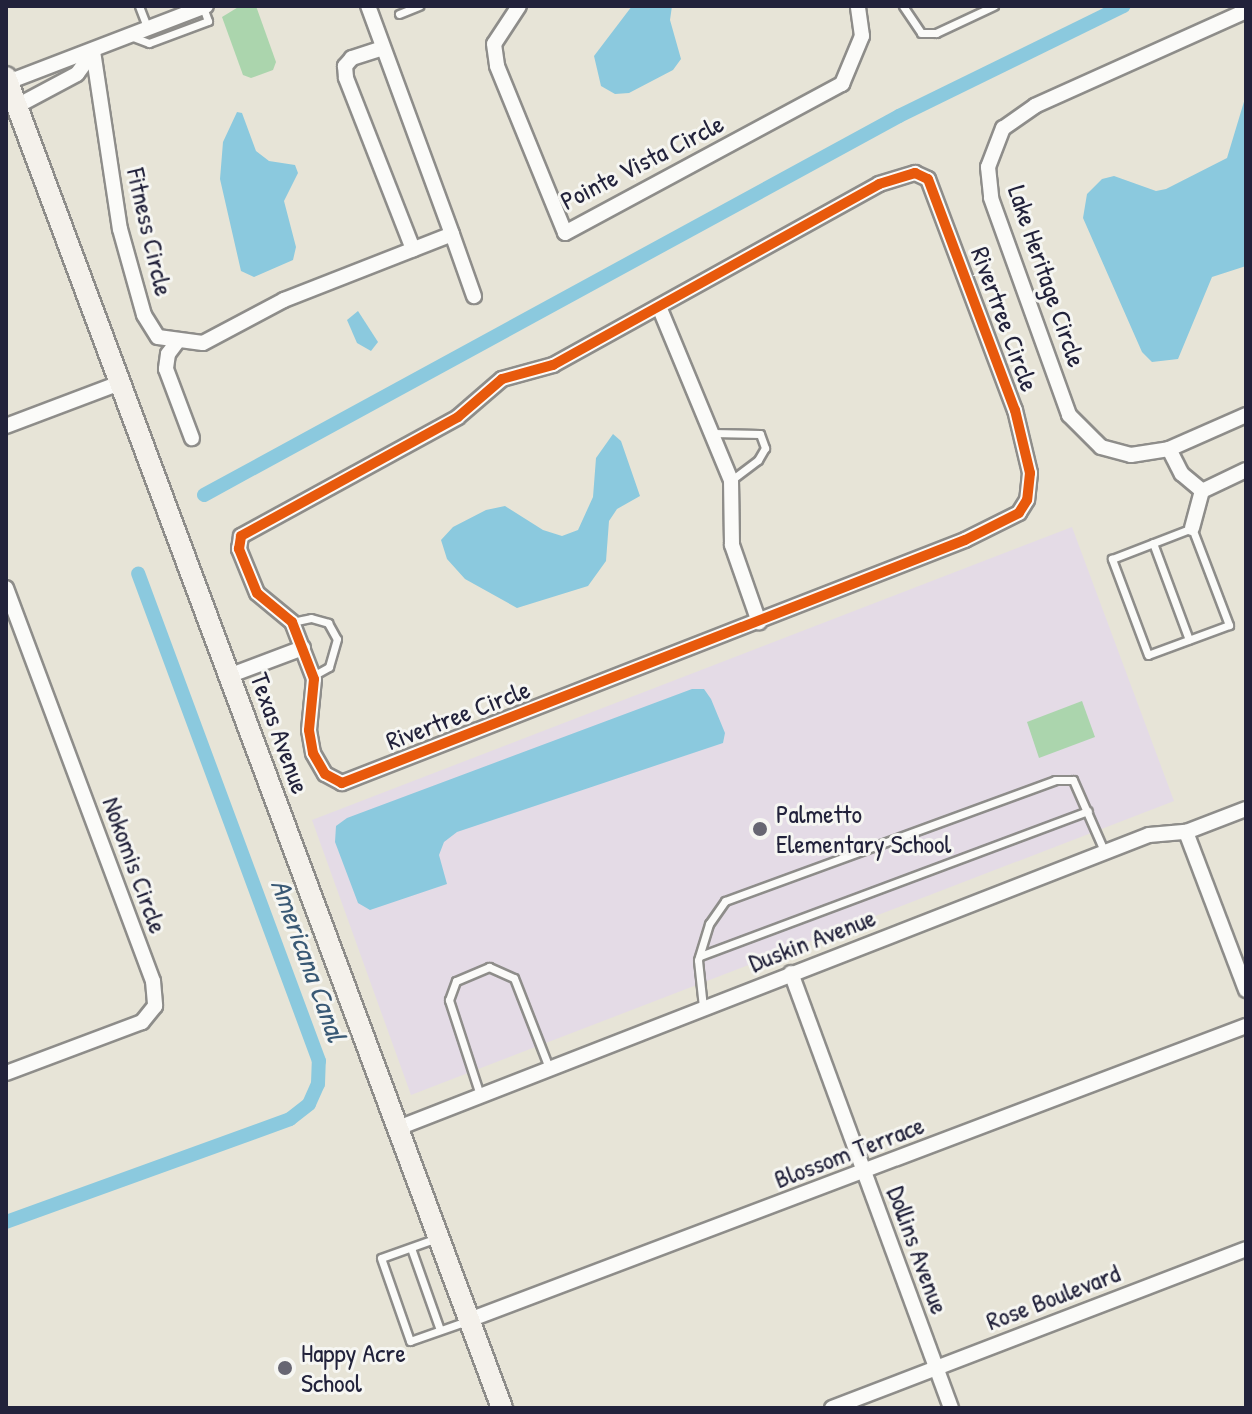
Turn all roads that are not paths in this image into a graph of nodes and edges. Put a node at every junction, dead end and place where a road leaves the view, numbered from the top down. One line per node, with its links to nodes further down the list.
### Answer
1 (139, 6): 11 (lane)
2 (368, 6): 13 (street)
3 (419, 6): 10 (lane)
4 (519, 6): 5 (street, Pointe Vista Circle)
5 (858, 6)
6 (903, 6): 7 (lane)
7 (994, 6)
8 (197, 8): 11 (street); 12 (lane)
9 (1246, 11): 27 (street, Lake Heritage Circle)
10 (399, 14)
11 (148, 29): 12 (street)
12 (131, 36): 14 (street)
13 (383, 48): 17 (street); 18 (street)
14 (93, 51): 15 (street); 16 (street); 21 (street, Fitness Circle)
15 (7, 81): 16 (street, Texas Avenue)
16 (12, 108): 22 (street, Texas Avenue)
17 (452, 234): 18 (street); 19 (street)
18 (413, 249): 21 (street)
19 (474, 296)
20 (660, 309): 25 (street); 34 (street, Rivertree Circle); 35 (street, Rivertree Circle)
21 (177, 342): 26 (street)
22 (120, 383): 24 (street); 38 (street, Texas Avenue)
23 (1246, 415): 27 (street, Lake Heritage Circle)
24 (6, 426)
25 (711, 433): 29 (street); 29 (lane)
26 (192, 438)
27 (1169, 449): 30 (street)
28 (1246, 470): 30 (street)
29 (731, 480): 35 (street)
30 (1202, 491): 31 (street)
31 (1192, 528): 32 (lane); 36 (lane)
32 (1153, 543): 36 (lane); 36 (lane)
33 (6, 588): 50 (street, Nokomis Circle)
34 (292, 622): 37 (street, Rivertree Circle); 39 (lane)
35 (759, 622): 39 (street, Rivertree Circle)
36 (1189, 640)
37 (303, 648): 38 (street); 39 (street, Rivertree Circle)
38 (231, 675): 52 (street, Texas Avenue)
39 (313, 676)
40 (1246, 809): 42 (street, Duskin Avenue)
41 (1088, 811): 43 (lane); 44 (lane); 44 (lane)
42 (1186, 832): 43 (street, Duskin Avenue); 46 (street)
43 (1105, 853): 45 (street, Duskin Avenue)
44 (700, 956): 47 (lane)
45 (791, 973): 47 (street, Duskin Avenue); 53 (street, Dollins Avenue)
46 (1246, 990)
47 (703, 1007): 49 (street, Duskin Avenue)
48 (1246, 1026): 53 (street, Blossom Terrace)
49 (549, 1068): 51 (street, Duskin Avenue); 51 (lane)
50 (6, 1073)
51 (480, 1095): 52 (street, Duskin Avenue)
52 (398, 1128): 54 (street, Texas Avenue)
53 (864, 1172): 57 (street, Blossom Terrace); 59 (street, Dollins Avenue)
54 (439, 1238): 55 (lane); 57 (street, Texas Avenue)
55 (411, 1248): 58 (lane); 58 (lane)
56 (1246, 1249): 59 (street, Rose Boulevard)
57 (469, 1320): 58 (lane); 60 (street, Texas Avenue)
58 (440, 1330)
59 (936, 1368): 61 (street, Rose Boulevard); 62 (street, Dollins Avenue)
60 (502, 1408)
61 (832, 1408)
62 (951, 1408)

